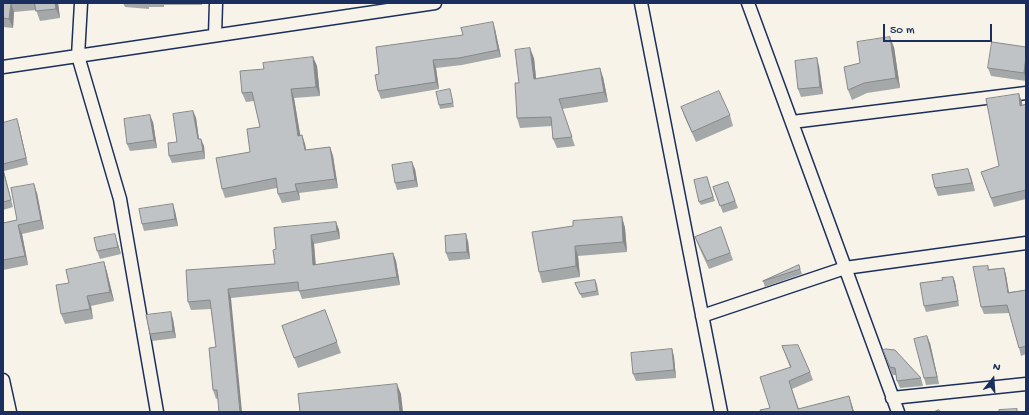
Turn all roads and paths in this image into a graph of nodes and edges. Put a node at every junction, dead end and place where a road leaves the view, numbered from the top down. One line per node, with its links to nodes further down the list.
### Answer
1 (81, 3): 7 (street)
2 (216, 3): 6 (street)
3 (435, 3): 6 (street)
4 (641, 3): 13 (street)
5 (748, 3): 10 (street)
6 (215, 35): 7 (street)
7 (78, 56): 8 (street); 18 (street)
8 (3, 67)
9 (1026, 93): 10 (street)
10 (792, 122): 12 (street)
11 (1026, 244): 12 (street)
12 (845, 268): 13 (street); 16 (street)
13 (702, 316): 19 (street)
14 (3, 380): 17 (street)
15 (1026, 384): 16 (street)
16 (892, 398): 20 (street)
17 (10, 412)
18 (157, 412)
19 (721, 412)
20 (898, 412)

